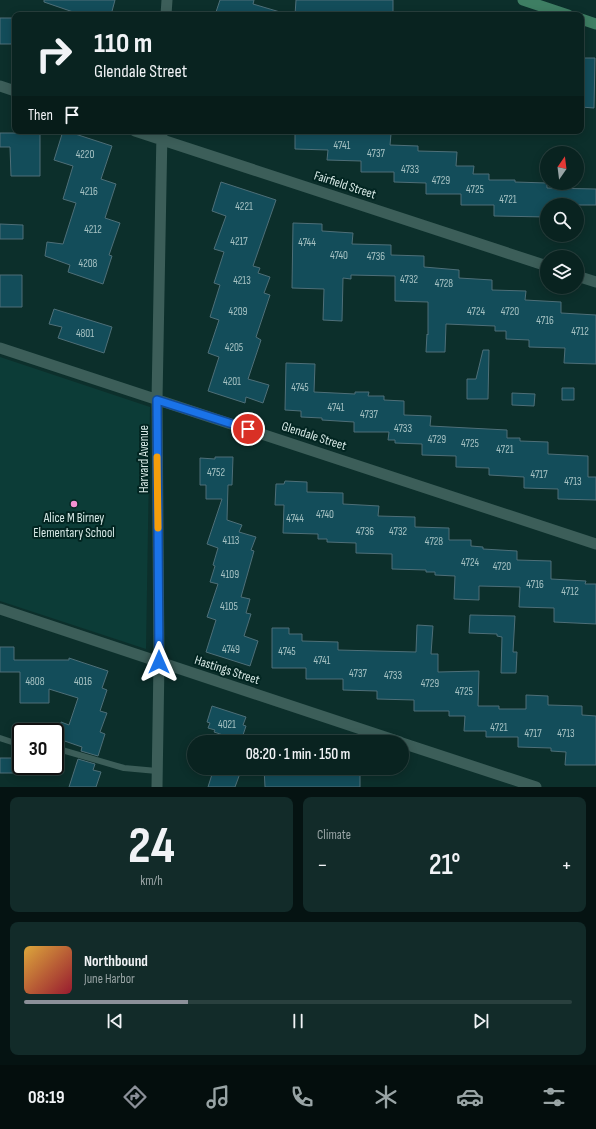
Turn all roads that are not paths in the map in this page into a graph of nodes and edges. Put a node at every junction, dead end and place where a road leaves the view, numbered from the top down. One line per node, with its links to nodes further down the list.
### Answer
1 (166, 0): 3 (street)
2 (523, 0): 4 (main road)
3 (166, 12)
4 (559, 12)
5 (584, 20): 6 (main road)
6 (596, 24)
7 (0, 86): 8 (street)
8 (12, 90)
9 (162, 135): 10 (street, Fairfield Street); 14 (street, Harvard Avenue)
10 (540, 264)
11 (584, 278): 12 (street)
12 (596, 282)
13 (0, 348): 14 (street, Glendale Street)
14 (157, 400): 15 (street, Glendale Street); 17 (street, Harvard Avenue)
15 (596, 544)
16 (0, 609): 17 (street, Hastings Street)
17 (159, 662): 18 (street, Hastings Street); 23 (street, Harvard Avenue)
18 (380, 735)
19 (0, 738): 20 (lane)
20 (12, 742)
21 (409, 745): 25 (street, Hastings Street)
22 (64, 751): 23 (lane)
23 (157, 771): 24 (street, Harvard Avenue)
24 (157, 787)
25 (536, 787)

